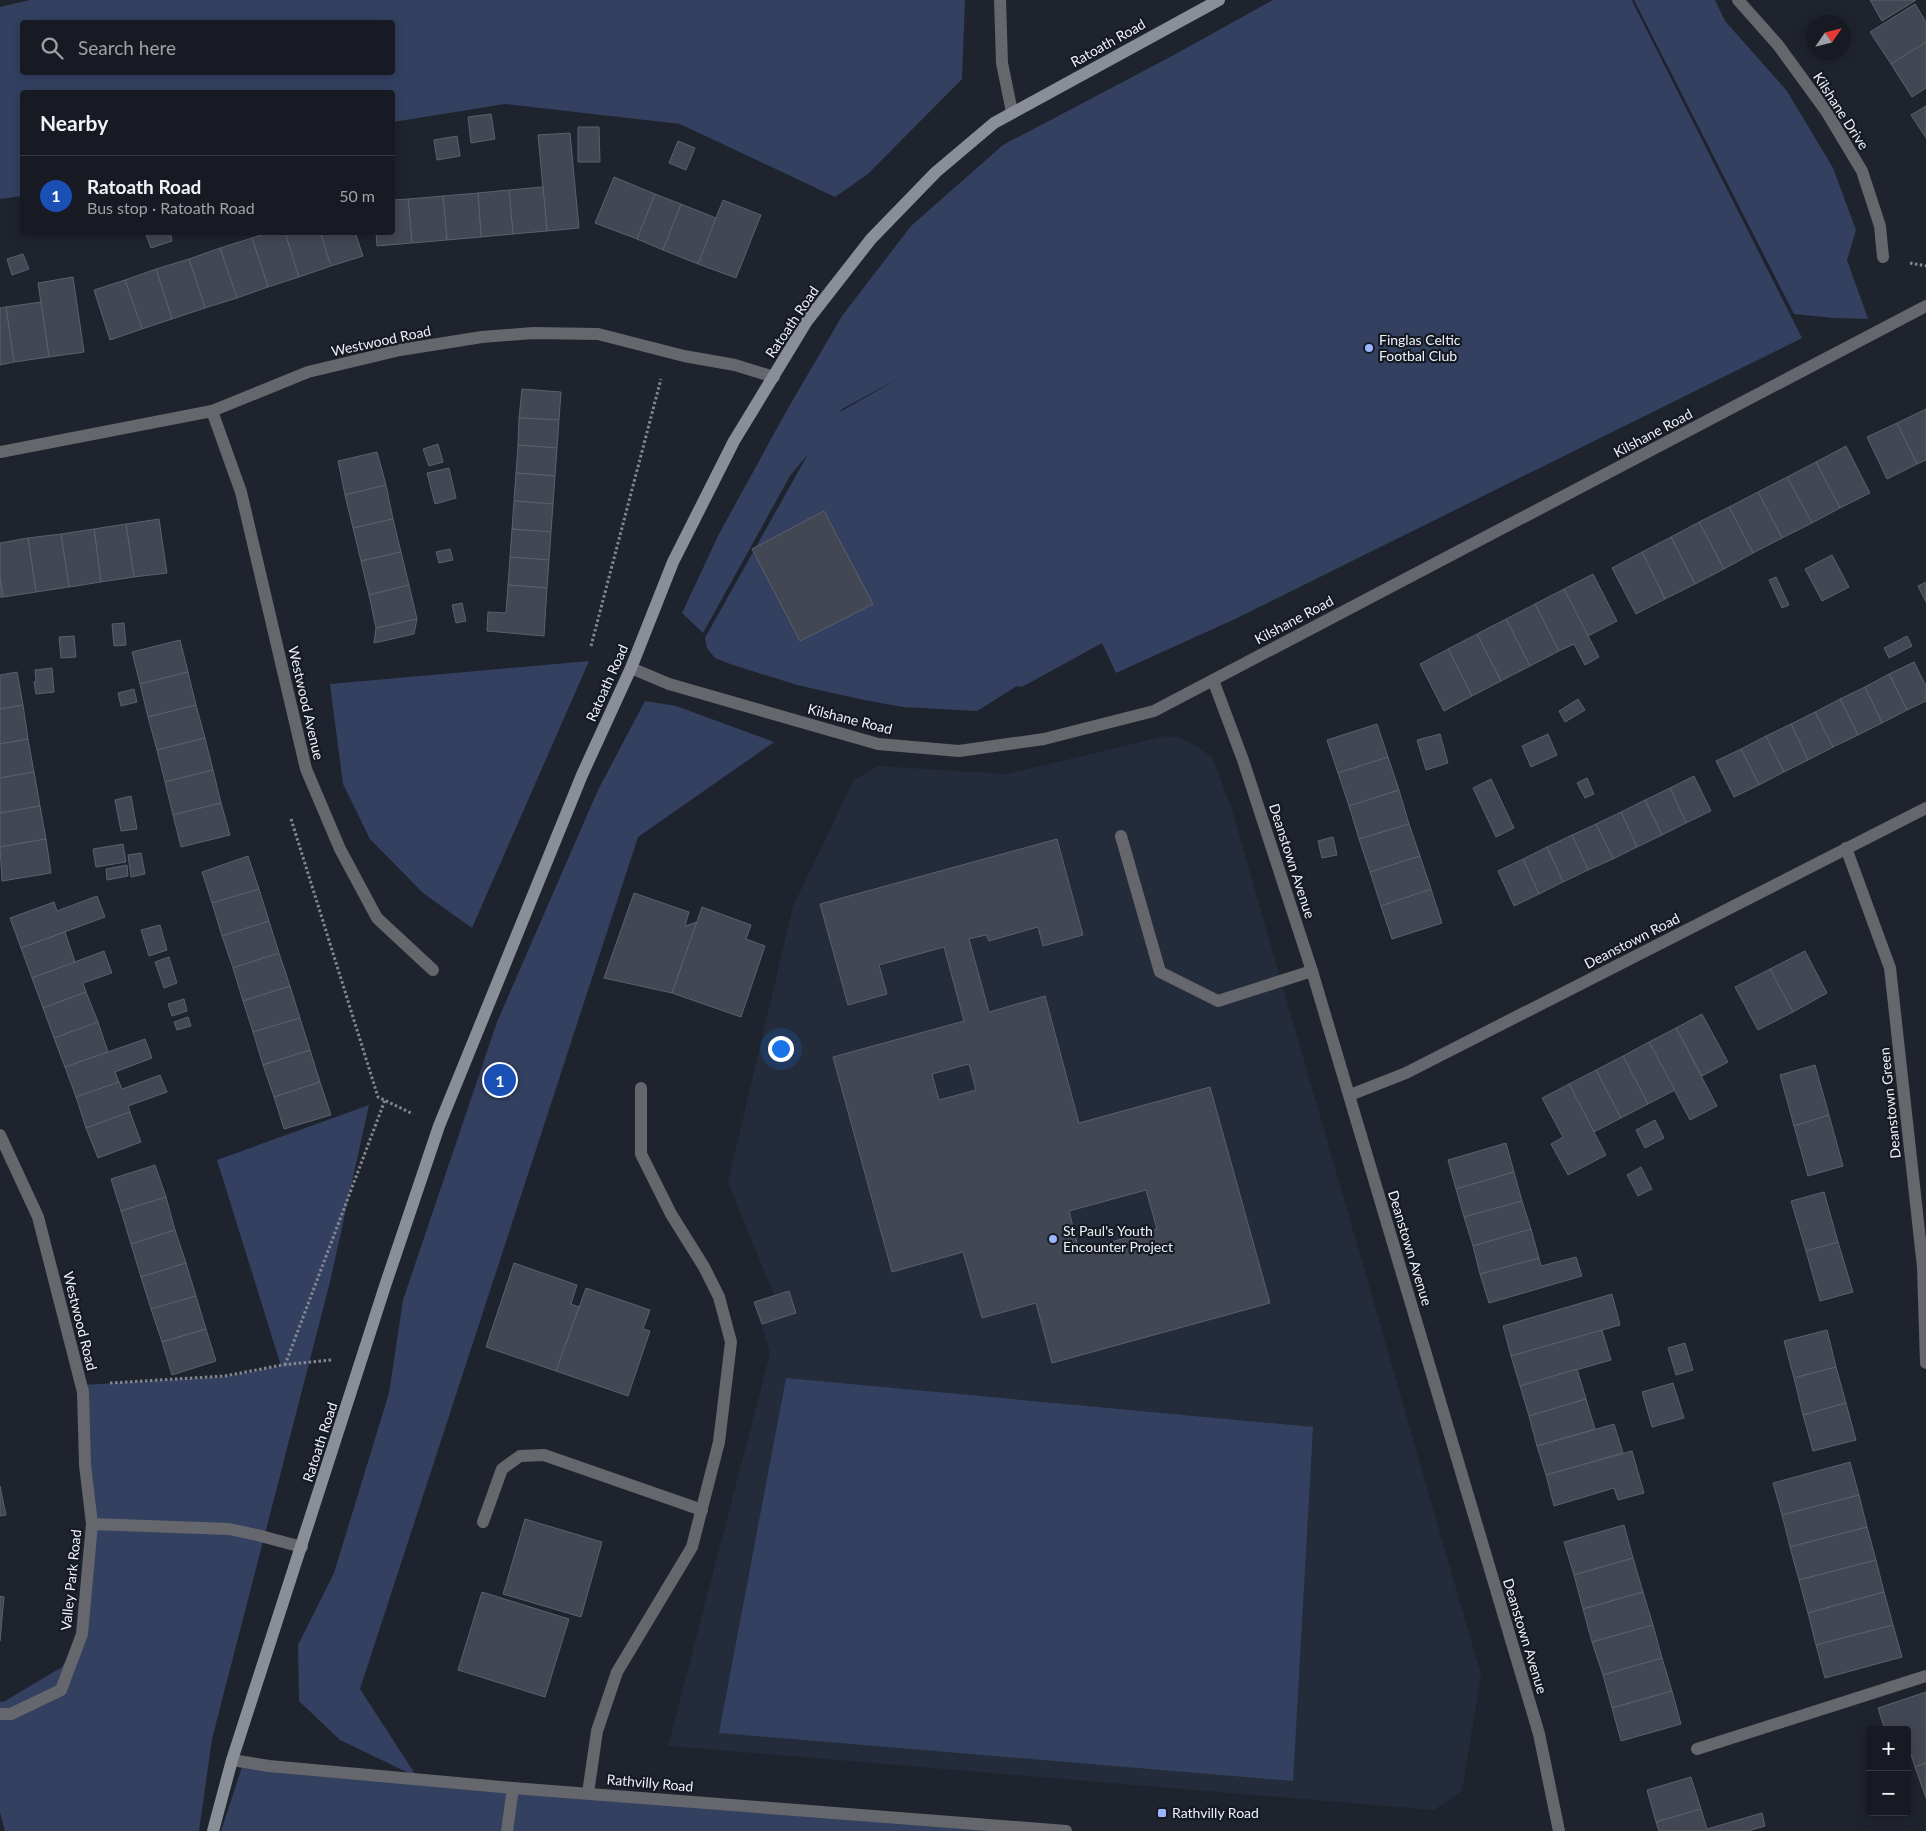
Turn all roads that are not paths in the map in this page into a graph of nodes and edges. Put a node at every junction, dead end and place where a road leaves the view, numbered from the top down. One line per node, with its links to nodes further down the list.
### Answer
1 (1000, 0): 4 (street)
2 (1219, 0): 4 (street, Ratoath Road)
3 (1738, 0): 5 (street, Kilshane Drive)
4 (1012, 112): 7 (street, Ratoath Road)
5 (1883, 257)
6 (1926, 306): 11 (street, Kilshane Road)
7 (774, 377): 8 (street, Westwood Road); 10 (street, Ratoath Road)
8 (212, 411): 9 (street, Westwood Road); 15 (street, Westwood Avenue)
9 (0, 452)
10 (631, 668): 11 (street, Kilshane Road); 25 (street, Ratoath Road)
11 (1213, 680): 16 (street, Deanstown Avenue)
12 (1926, 808): 14 (street, Deanstown Road)
13 (1122, 836): 16 (street)
14 (1846, 848): 18 (street, Deanstown Road); 20 (street, Deanstown Green)
15 (433, 970)
16 (1312, 971): 18 (street, Deanstown Avenue)
17 (641, 1088): 22 (street)
18 (1350, 1095): 35 (street, Deanstown Avenue)
19 (0, 1135): 24 (street, Westwood Road)
20 (1924, 1267): 21 (street, Deanstown Green)
21 (1926, 1363)
22 (702, 1510): 23 (street); 31 (street)
23 (483, 1522)
24 (92, 1524): 25 (street); 27 (street, Valley Park Road)
25 (302, 1546): 29 (street, Ratoath Road)
26 (1926, 1676): 28 (street)
27 (0, 1714)
28 (1696, 1750)
29 (232, 1760): 30 (street, Rathvilly Road); 32 (street, Ratoath Road)
30 (513, 1788): 31 (street, Rathvilly Road); 33 (street)
31 (588, 1793): 34 (street, Rathvilly Road)
32 (213, 1831)
33 (507, 1831)
34 (1066, 1831)
35 (1559, 1831)

